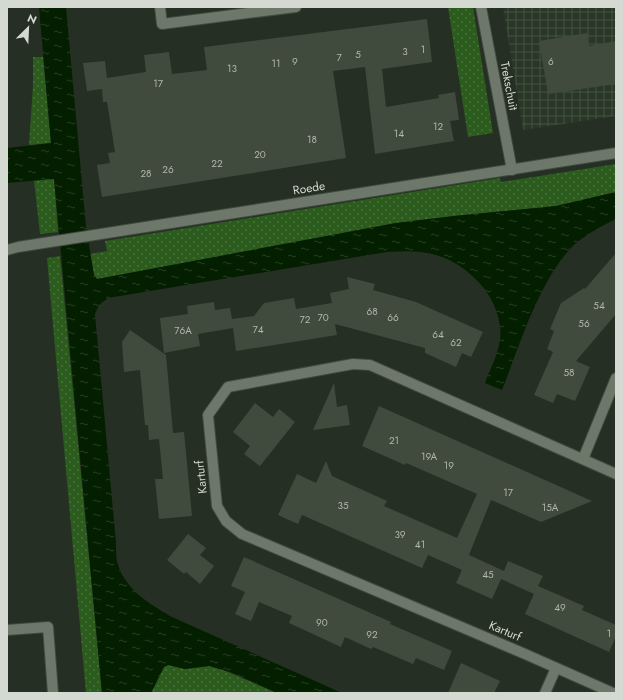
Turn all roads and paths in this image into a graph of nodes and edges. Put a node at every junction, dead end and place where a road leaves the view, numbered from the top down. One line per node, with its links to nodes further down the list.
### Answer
1 (160, 7): 2 (street)
2 (296, 7)
3 (481, 7): 5 (street, Trekschuit)
4 (616, 153): 5 (street, Roede)
5 (512, 170): 6 (street, Roede)
6 (7, 250)
7 (616, 378): 8 (street)
8 (582, 459): 9 (street, Karturf); 11 (street, Karturf)
9 (616, 474)
10 (7, 630): 12 (street)
11 (556, 668): 13 (street); 14 (street, Karturf)
12 (53, 693)
13 (545, 693)
14 (613, 693)

